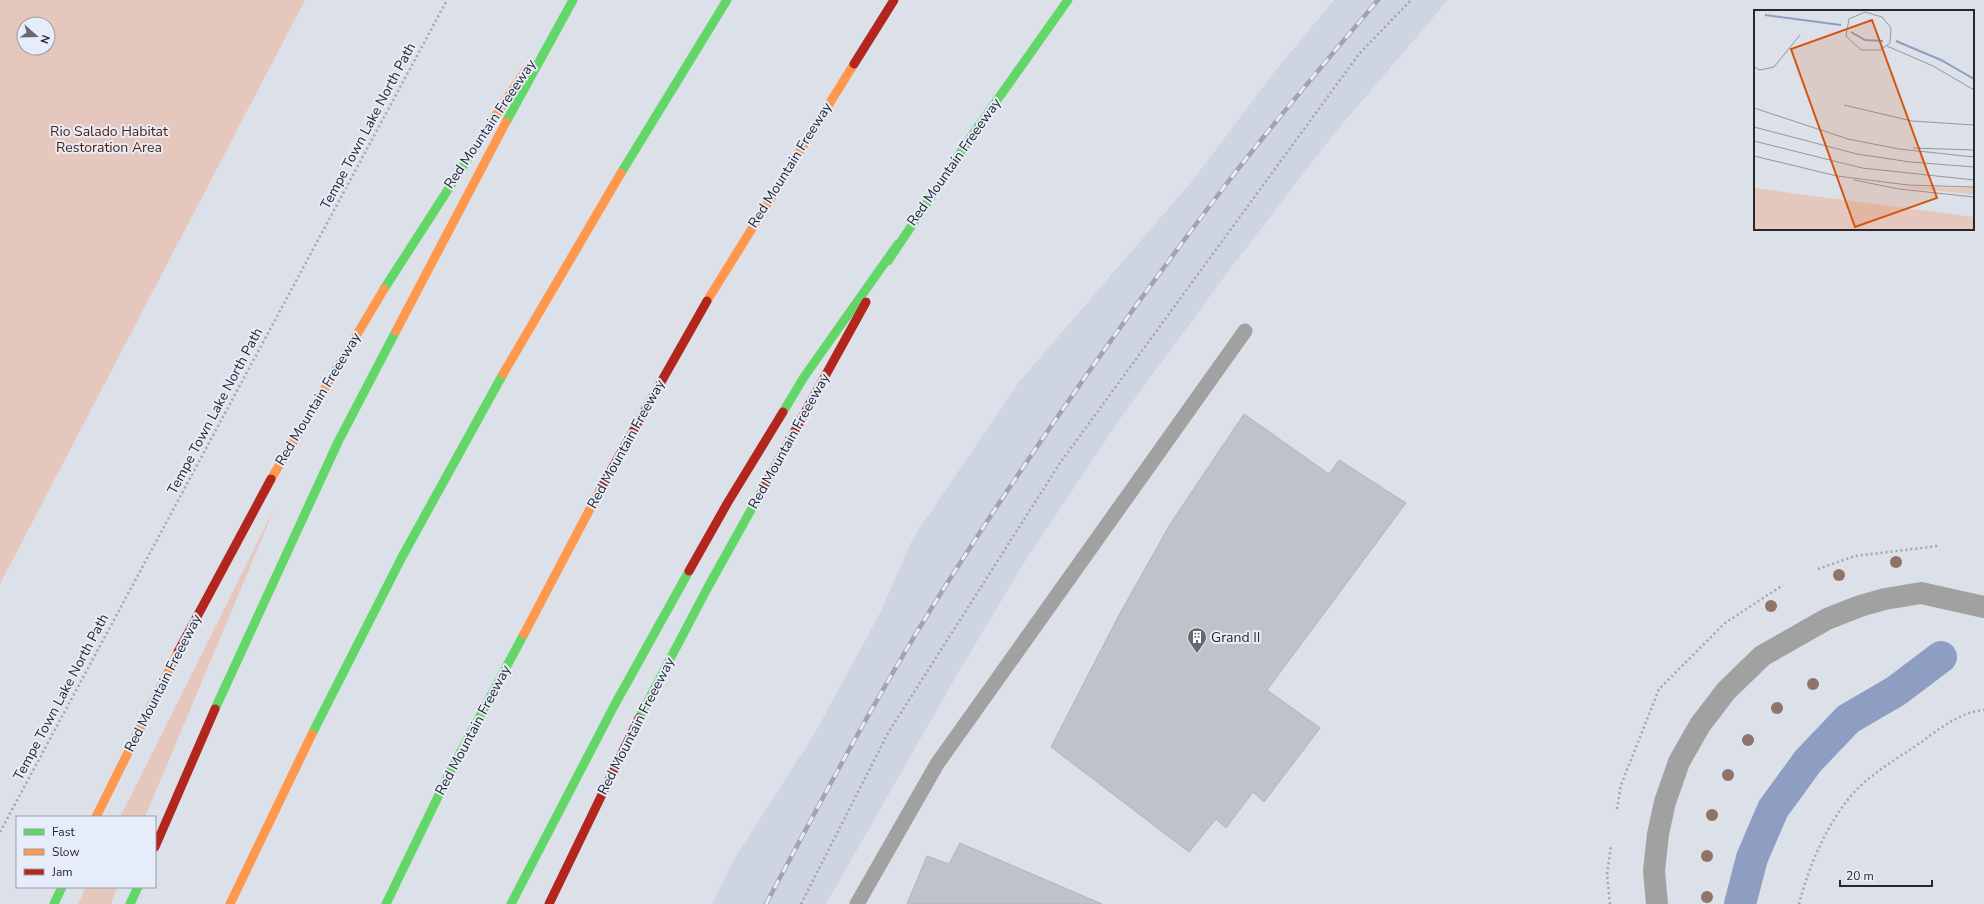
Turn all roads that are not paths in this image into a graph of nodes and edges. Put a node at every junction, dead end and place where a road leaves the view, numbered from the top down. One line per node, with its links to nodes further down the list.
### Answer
1 (573, 0): 8 (main road, Red Mountain Freeeway); 9 (main road)
2 (727, 0): 14 (main road)
3 (894, 0): 15 (main road, Red Mountain Freeway)
4 (1068, 0): 5 (main road, Red Mountain Freeeway)
5 (898, 244): 16 (main road); 17 (main road, Red Mountain Freeeway)
6 (1245, 331): 18 (lane)
7 (1983, 606): 19 (street)
8 (97, 816)
9 (156, 845)
10 (62, 888): 12 (main road)
11 (138, 888): 13 (main road)
12 (54, 904)
13 (130, 904)
14 (230, 904)
15 (386, 904)
16 (511, 904)
17 (549, 904)
18 (857, 904)
19 (1657, 904)

